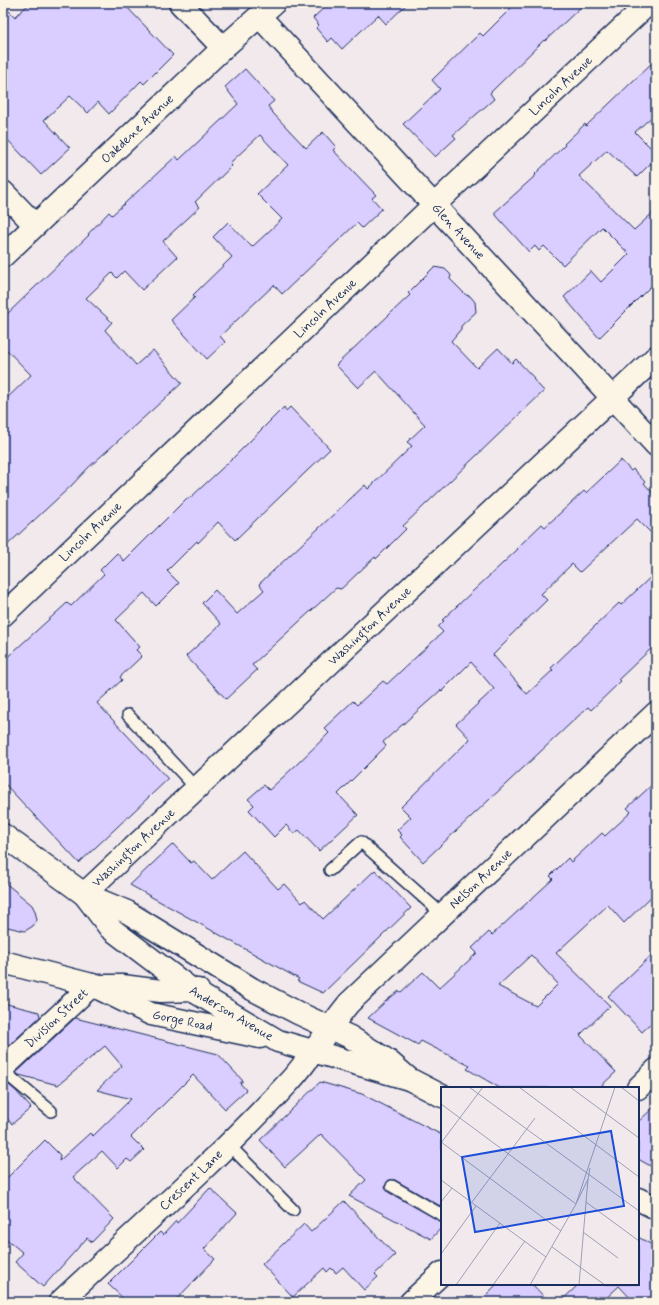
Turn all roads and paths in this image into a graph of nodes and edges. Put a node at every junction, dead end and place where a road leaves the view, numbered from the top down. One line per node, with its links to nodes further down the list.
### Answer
1 (180, 3): 4 (street)
2 (649, 3): 6 (street, Lincoln Avenue)
3 (267, 10): 4 (street, Oakdene Avenue); 6 (street, Glen Avenue)
4 (223, 48): 7 (street, Oakdene Avenue)
5 (3, 192): 7 (street)
6 (434, 205): 10 (street, Glen Avenue); 12 (street, Lincoln Avenue)
7 (35, 225): 8 (street, Oakdene Avenue)
8 (3, 256)
9 (656, 357): 10 (street, Washington Avenue)
10 (612, 399): 11 (street, Glen Avenue); 15 (street, Washington Avenue)
11 (656, 445)
12 (3, 615)
13 (656, 713): 19 (street, Nelson Avenue)
14 (128, 714): 15 (lane)
15 (196, 788): 18 (street, Washington Avenue)
16 (3, 835): 18 (street, Anderson Avenue)
17 (330, 870): 19 (lane)
18 (84, 894): 22 (street, Anderson Avenue); 23 (street, Anderson Avenue)
19 (442, 914): 24 (street, Nelson Avenue)
20 (3, 962): 21 (street, Gorge Road)
21 (92, 985): 23 (street, Gorge Road); 25 (street, Gorge Road); 27 (street, Division Street)
22 (252, 989): 23 (street, Gorge Road); 24 (street, Anderson Avenue)
23 (192, 990): 25 (street, Anderson Avenue)
24 (330, 1027): 26 (street, Nelson Avenue); 29 (street, Anderson Avenue)
25 (278, 1041): 26 (street, Anderson Avenue)
26 (315, 1052): 29 (street, Anderson Avenue); 33 (street, Crescent Lane)
27 (3, 1070): 32 (lane)
28 (656, 1070): 30 (street)
29 (409, 1079): 31 (street, Anderson Avenue)
30 (639, 1087)
31 (441, 1095)
32 (51, 1111)
33 (228, 1144): 37 (lane); 40 (street, Crescent Lane)
34 (392, 1186): 38 (lane)
35 (639, 1200): 36 (street)
36 (656, 1208)
37 (293, 1210)
38 (441, 1214)
39 (441, 1274): 41 (street)
40 (60, 1302)
41 (411, 1302)

